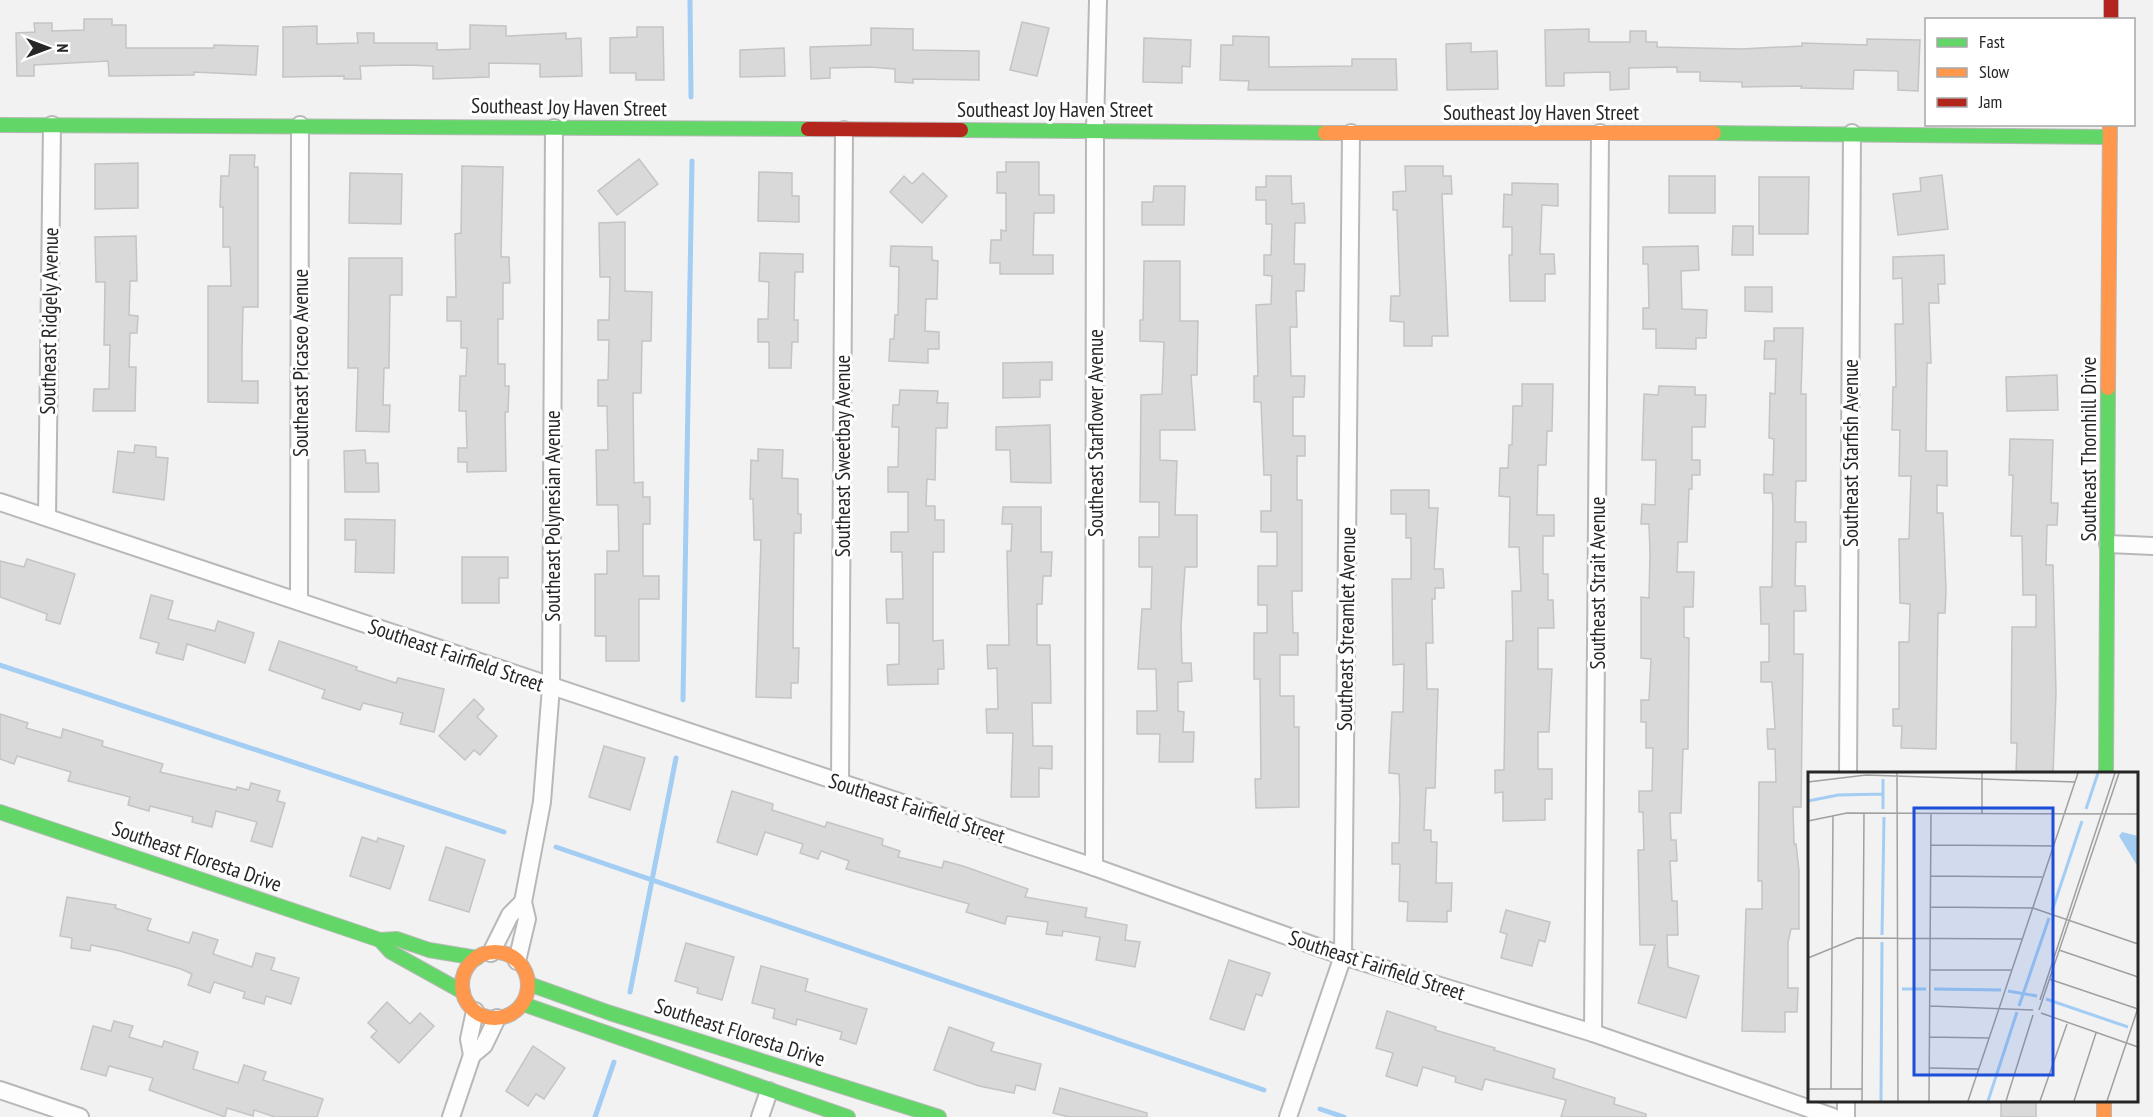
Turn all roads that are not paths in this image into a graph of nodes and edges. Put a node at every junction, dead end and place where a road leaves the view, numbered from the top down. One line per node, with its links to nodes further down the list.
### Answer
1 (1098, 0): 9 (street, Southeast Starflower Avenue)
2 (2111, 0): 3 (street)
3 (2111, 18)
4 (300, 124): 6 (street, Southeast Joy Haven Street); 7 (street, Southeast Joy Haven Street); 18 (street, Southeast Picaseo Avenue)
5 (0, 125): 6 (street, Southeast Joy Haven Street)
6 (52, 125): 15 (street, Southeast Ridgely Avenue)
7 (554, 128): 8 (street, Southeast Joy Haven Street); 19 (street, Southeast Polynesian Avenue)
8 (844, 130): 9 (street, Southeast Joy Haven Street); 22 (street, Southeast Sweetbay Avenue)
9 (1095, 130): 11 (street, Southeast Joy Haven Street); 24 (street, Southeast Starflower Avenue)
10 (2110, 131): 13 (street, Southeast Joy Haven Street); 16 (street, Southeast Thornhill Drive)
11 (1351, 133): 12 (street, Southeast Joy Haven Street); 28 (street, Southeast Streamlet Avenue)
12 (1600, 133): 13 (street, Southeast Joy Haven Street); 35 (street, Southeast Strait Avenue)
13 (1852, 133): 20 (street, Southeast Starfish Avenue)
14 (0, 502): 15 (street, Southeast Fairfield Street)
15 (46, 517): 18 (street, Southeast Fairfield Street)
16 (2108, 544): 17 (street); 21 (street, Southeast Thornhill Drive)
17 (2153, 546)
18 (299, 601): 19 (street, Southeast Fairfield Street)
19 (550, 687): 22 (street, Southeast Fairfield Street); 25 (street, Southeast Polynesian Avenue)
20 (1848, 772)
21 (2106, 772)
22 (840, 782): 24 (street, Southeast Fairfield Street)
23 (0, 812): 26 (street, Southeast Floresta Drive)
24 (1094, 867): 28 (street, Southeast Fairfield Street)
25 (523, 902): 27 (street, Southeast Polynesian Avenue); 29 (street, Southeast Polynesian Avenue)
26 (380, 940): 27 (street, Southeast Floresta Drive); 31 (street, Southeast Floresta Drive)
27 (484, 955): 29 (street); 31 (street)
28 (1342, 956): 35 (street, Southeast Fairfield Street); 44 (street, Southeast Streamlet Avenue)
29 (517, 961): 30 (street)
30 (529, 984): 32 (street); 43 (street, Southeast Floresta Drive)
31 (463, 992): 33 (street)
32 (523, 1004): 34 (street); 38 (street, Southeast Floresta Drive)
33 (475, 1011): 34 (street); 36 (street)
34 (497, 1018): 36 (street)
35 (1593, 1033): 45 (street, Southeast Fairfield Street)
36 (472, 1055): 40 (street)
37 (0, 1090): 39 (street)
38 (769, 1091): 41 (street); 42 (street, Southeast Floresta Drive)
39 (80, 1117)
40 (451, 1117)
41 (760, 1117)
42 (848, 1117)
43 (939, 1117)
44 (1288, 1117)
45 (1833, 1117)

